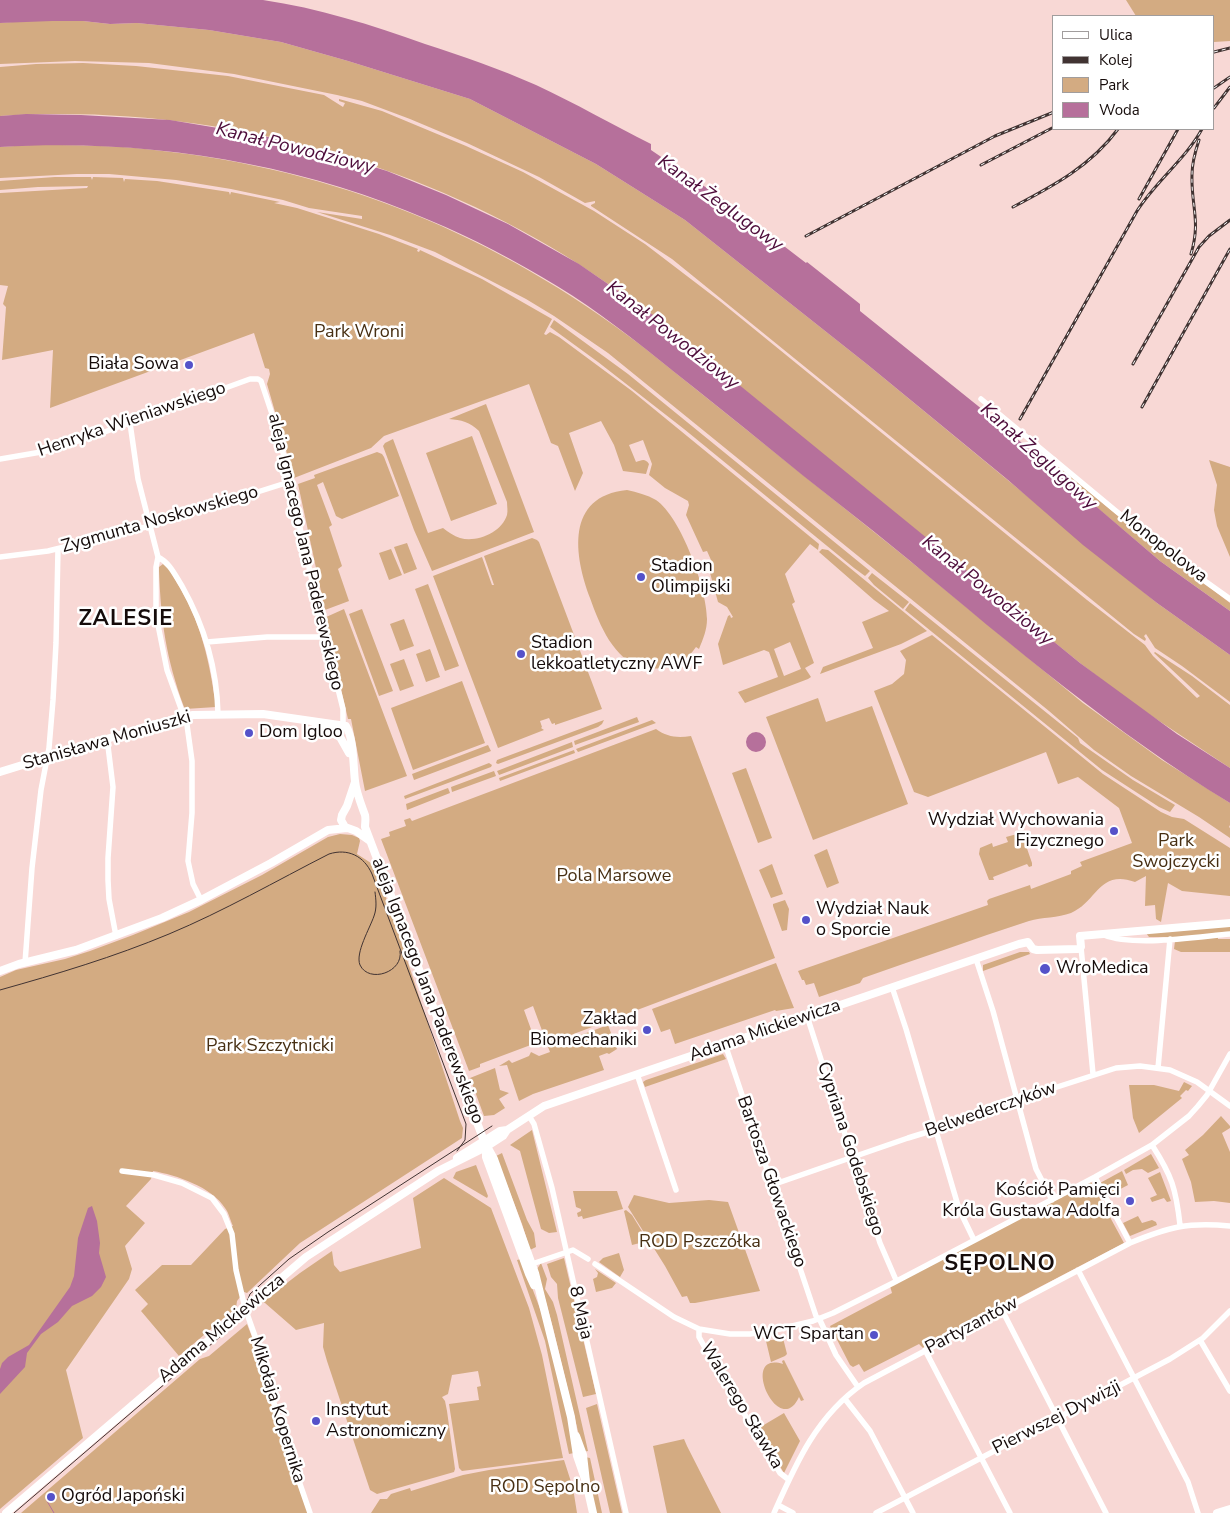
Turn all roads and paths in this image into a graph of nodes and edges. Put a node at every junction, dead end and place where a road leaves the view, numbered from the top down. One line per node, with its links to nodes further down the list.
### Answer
1 (262, 381): 3 (street, Henryka Wieniawskiego); 5 (street, aleja Ignacego Jana Paderewskiego)
2 (981, 399): 10 (street, Monopolowa)
3 (130, 423): 4 (street, Henryka Wieniawskiego); 6 (street)
4 (0, 459)
5 (290, 482): 6 (street, Zygmunta Noskowskiego); 11 (street, aleja Ignacego Jana Paderewskiego)
6 (150, 526): 7 (street, Zygmunta Noskowskiego); 9 (street)
7 (58, 549): 8 (street, Zygmunta Noskowskiego); 20 (street)
8 (0, 557)
9 (158, 558): 12 (street); 14 (street)
10 (1230, 599)
11 (325, 636): 12 (street); 16 (street, aleja Ignacego Jana Paderewskiego)
12 (206, 642): 13 (street)
13 (218, 714): 14 (main road, Stanisława Moniuszki); 15 (main road, Stanisława Moniuszki)
14 (184, 717): 19 (main road, Stanisława Moniuszki); 30 (street)
15 (305, 720): 16 (main road, Stanisława Moniuszki); 18 (main road, Stanisława Moniuszki)
16 (341, 724): 17 (main road); 18 (main road)
17 (349, 733): 18 (main road); 21 (main road)
18 (338, 735): 21 (main road)
19 (107, 738): 20 (main road, Stanisława Moniuszki); 33 (street)
20 (47, 756): 22 (main road, Stanisława Moniuszki); 38 (street)
21 (352, 758): 23 (main road)
22 (0, 772)
23 (355, 782): 24 (main road); 25 (main road)
24 (345, 810): 25 (main road); 27 (main road); 28 (main road)
25 (362, 811): 26 (main road)
26 (364, 822): 27 (main road); 29 (main road, aleja Ignacego Jana Paderewskiego)
27 (350, 829): 28 (main road); 29 (main road, aleja Ignacego Jana Paderewskiego)
28 (328, 830): 30 (main road)
29 (371, 842): 52 (main road, aleja Ignacego Jana Paderewskiego)
30 (201, 900): 33 (main road)
31 (1230, 923): 34 (main road)
32 (1230, 934): 35 (street)
33 (116, 936): 38 (main road)
34 (1122, 936): 35 (street); 36 (main road)
35 (1170, 939): 44 (street)
36 (1081, 947): 37 (main road, Adama Mickiewicza); 46 (street)
37 (976, 959): 40 (main road, Adama Mickiewicza); 48 (street)
38 (25, 963): 39 (main road)
39 (0, 971)
40 (892, 988): 41 (main road, Adama Mickiewicza); 51 (street)
41 (807, 1016): 42 (main road, Adama Mickiewicza); 54 (street, Cypriana Godebskiego)
42 (725, 1044): 45 (main road, Adama Mickiewicza); 57 (street, Bartosza Głowackiego)
43 (1230, 1054): 47 (street)
44 (1158, 1068): 46 (street, Belwederczyków); 47 (street, Belwederczyków)
45 (637, 1074): 50 (main road, Adama Mickiewicza); 58 (street)
46 (1093, 1074): 48 (street, Belwederczyków)
47 (1210, 1090): 49 (street, Belwederczyków); 53 (street)
48 (1017, 1098): 51 (street, Belwederczyków); 59 (street)
49 (1230, 1106)
50 (529, 1116): 52 (main road, Adama Mickiewicza); 64 (street, 8 Maja)
51 (936, 1130): 54 (street, Belwederczyków); 62 (street)
52 (485, 1144): 66 (main road); 70 (main road); 71 (main road, Adama Mickiewicza)
53 (1152, 1145): 56 (street); 60 (street)
54 (853, 1158): 57 (street, Belwederczyków); 69 (street, Cypriana Godebskiego)
55 (122, 1172): 71 (street, Mikołaja Kopernika)
56 (1096, 1177): 59 (street); 63 (street)
57 (772, 1185): 74 (street, Bartosza Głowackiego)
58 (676, 1190)
59 (1052, 1200): 62 (street)
60 (1180, 1225): 61 (street, Partyzantów); 63 (street, Partyzantów)
61 (1230, 1226)
62 (974, 1240): 69 (street)
63 (1130, 1244): 68 (street, Partyzantów)
64 (567, 1252): 65 (street); 66 (street); 91 (street, 8 Maja)
65 (588, 1260)
66 (532, 1264): 70 (main road)
67 (595, 1264): 75 (street)
68 (1078, 1270): 72 (street, Partyzantów); 78 (street)
69 (896, 1280): 74 (street)
70 (540, 1296): 90 (main road)
71 (245, 1308): 88 (main road, Adama Mickiewicza); 89 (street, Mikołaja Kopernika)
72 (1002, 1310): 77 (street, Partyzantów); 82 (street)
73 (1230, 1312): 76 (street, Pierwszej Dywizji)
74 (818, 1319): 75 (street); 79 (street, Bartosza Głowackiego)
75 (699, 1329): 84 (street, Walerego Sławka)
76 (1200, 1340): 78 (street, Pierwszej Dywizji); 80 (street)
77 (925, 1350): 79 (street, Partyzantów); 83 (street)
78 (1134, 1378): 82 (street, Pierwszej Dywizji); 98 (street)
79 (858, 1387): 81 (street, Partyzantów)
80 (1230, 1392)
81 (845, 1399): 84 (street, Partyzantów); 85 (street)
82 (1057, 1418): 83 (street, Pierwszej Dywizji); 97 (street)
83 (981, 1458): 85 (street, Pierwszej Dywizji); 96 (street)
84 (789, 1480): 86 (street, Partyzantów)
85 (905, 1496): 94 (street, Pierwszej Dywizji); 95 (street)
86 (778, 1505): 92 (street, Partyzantów); 93 (street)
87 (1230, 1509): 99 (main road)
88 (6, 1513)
89 (310, 1513)
90 (593, 1513)
91 (626, 1513)
92 (774, 1513)
93 (793, 1513)
94 (876, 1513)
95 (913, 1513)
96 (1010, 1513)
97 (1106, 1513)
98 (1198, 1513)
99 (1217, 1513)

